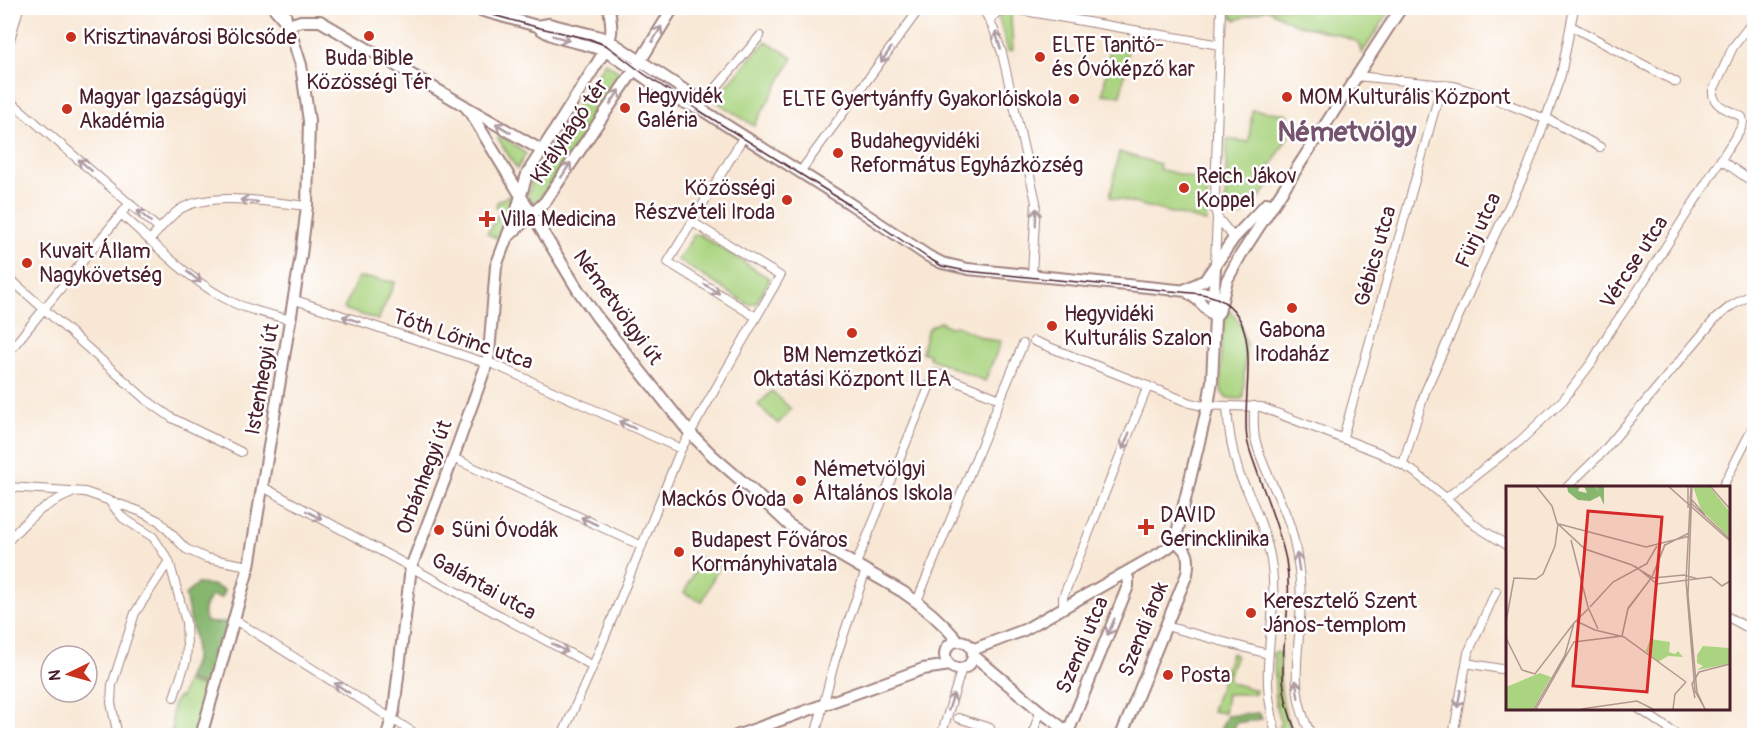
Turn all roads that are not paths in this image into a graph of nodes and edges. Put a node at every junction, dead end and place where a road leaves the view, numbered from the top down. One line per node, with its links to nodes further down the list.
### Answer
1 (19, 8): 22 (street)
2 (274, 8): 17 (street, Istenhegyi út)
3 (283, 8): 17 (street, Istenhegyi út)
4 (473, 8): 21 (street)
5 (609, 8): 21 (street)
6 (673, 8): 23 (street, Királyhágó tér, one-way to 6)
7 (920, 8): 35 (street, one-way to 35)
8 (983, 8): 14 (street)
9 (1007, 8): 14 (street); 15 (street)
10 (1071, 8): 15 (street)
11 (1221, 8): 20 (street)
12 (1401, 8): 24 (street)
13 (1574, 8): 18 (street, Fürj utca)
14 (990, 19): 51 (street, one-way to 14)
15 (1070, 19): 20 (street)
16 (1755, 20): 34 (street, Vércse utca)
17 (288, 25): 28 (street, Németvölgyi út); 40 (street, Istenhegyi út)
18 (1571, 26): 25 (street); 30 (street, Fürj utca)
19 (760, 36): 29 (street)
20 (1220, 45): 43 (street)
21 (608, 46): 23 (street); 33 (street, Királyhágó tér)
22 (8, 47)
23 (637, 65): 29 (street); 42 (street, Királyhágó tér, one-way to 23)
24 (1357, 76): 26 (street); 36 (street)
25 (1676, 82)
26 (1442, 84): 30 (street); 72 (street, Gébics utca)
27 (8, 99): 39 (street, one-way to 27)
28 (465, 106): 33 (street, one-way to 28); 38 (street, Németvölgyi út)
29 (699, 108): 31 (street)
30 (1545, 119): 32 (street); 76 (street, Fürj utca)
31 (744, 136): 35 (street); 44 (street)
32 (1600, 147)
33 (541, 150): 38 (street, Királyhágó tér)
34 (1721, 160): 37 (street); 82 (street, Vércse utca)
35 (800, 172): 51 (street)
36 (1291, 176): 47 (street); 49 (street)
37 (1755, 183)
38 (521, 197): 42 (street, Németvölgyi út); 46 (street, Orbánhegyi út)
39 (130, 203): 41 (street); 45 (street, one-way to 39)
40 (307, 206): 45 (street, one-way to 45); 56 (street, Istenhegyi út)
41 (121, 214): 48 (street); 57 (street)
42 (532, 216): 46 (street, Orbánhegyi út); 71 (street, Németvölgyi út)
43 (1217, 217): 47 (street); 50 (street)
44 (692, 222): 58 (street, one-way to 58); 58 (street)
45 (159, 229): 48 (street)
46 (508, 236): 64 (street, Orbánhegyi út)
47 (1234, 238): 49 (street); 50 (street)
48 (150, 240): 60 (street, one-way to 60)
49 (1240, 256): 55 (street)
50 (1215, 267): 53 (street); 55 (street)
51 (1032, 275): 53 (street)
52 (8, 277): 57 (street)
53 (1183, 290): 55 (street); 59 (street)
54 (1755, 293): 77 (street)
55 (1218, 296): 59 (street)
56 (295, 300): 60 (street, Istenhegyi út); 64 (street, Tóth Lőrinc utca, one-way to 56)
57 (44, 309): 63 (street); 74 (street)
58 (756, 317): 71 (street)
59 (1215, 317): 67 (street)
60 (292, 320): 80 (street, Istenhegyi út)
61 (1034, 341): 65 (street)
62 (1023, 344): 66 (street)
63 (8, 353)
64 (487, 363): 73 (street, Tóth Lőrinc utca, one-way to 64); 75 (street, Orbánhegyi út)
65 (1148, 386): 67 (street); 95 (street, one-way to 95)
66 (1000, 399): 91 (street); 94 (street)
67 (1208, 405): 68 (street); 84 (street)
68 (1227, 406): 69 (street); 104 (street)
69 (1254, 406): 72 (street); 131 (street, one-way to 69)
70 (1755, 425): 78 (street)
71 (690, 433): 73 (street); 91 (street, Németvölgyi út)
72 (1343, 437): 76 (street)
73 (681, 449): 87 (street)
74 (241, 452)
75 (453, 458): 87 (street, one-way to 75); 90 (street, Orbánhegyi út)
76 (1403, 464): 82 (street)
77 (1568, 486)
78 (1723, 486)
79 (8, 487): 81 (street)
80 (263, 487): 89 (street, Istenhegyi út); 90 (street, Galántai utca, one-way to 90)
81 (76, 492): 83 (street); 85 (street)
82 (1446, 498): 86 (street)
83 (109, 501): 88 (street); 89 (street)
84 (1174, 540): 92 (street); 99 (street, Szendi árok)
85 (8, 541)
86 (1503, 543)
87 (642, 546): 107 (street)
88 (169, 561): 112 (street); 119 (street)
89 (249, 566): 98 (street, Istenhegyi út)
90 (411, 567): 107 (street, Galántai utca, one-way to 107); 117 (street, Orbánhegyi út)
91 (861, 567): 94 (street, Németvölgyi út); 113 (street)
92 (1125, 573): 95 (street); 118 (street, Szendi utca, one-way to 118)
93 (1496, 591): 105 (street)
94 (917, 601): 97 (street, Németvölgyi út)
95 (1065, 607): 103 (street)
96 (1729, 617): 100 (street)
97 (937, 618): 101 (street, Németvölgyi út); 102 (street, Németvölgyi út)
98 (235, 620): 117 (street, one-way to 98); 120 (street, Istenhegyi út)
99 (1166, 626): 104 (street); 129 (street, Szendi árok)
100 (1755, 630)
101 (958, 641): 102 (street); 103 (street)
102 (947, 650): 106 (street); 109 (street)
103 (972, 653): 108 (street); 111 (street)
104 (1268, 654): 130 (street)
105 (1466, 663): 110 (street); 132 (street, one-way to 132)
106 (950, 665): 108 (street); 109 (street)
107 (593, 666): 123 (street)
108 (964, 667): 111 (street); 126 (street, one-way to 108)
109 (923, 669): 113 (street)
110 (1506, 670)
111 (998, 677): 115 (street)
112 (174, 697)
113 (823, 705): 124 (street); 125 (street)
114 (1641, 710): 133 (street)
115 (1040, 711): 118 (street); 128 (street)
116 (958, 717): 127 (street)
117 (392, 720): 121 (street, Orbánhegyi út); 122 (street)
118 (1070, 734)
119 (118, 735)
120 (201, 735)
121 (387, 735)
122 (419, 735)
123 (562, 735)
124 (736, 735)
125 (815, 735)
126 (941, 735)
127 (988, 735)
128 (1032, 735)
129 (1121, 735)
130 (1277, 735)
131 (1312, 735)
132 (1453, 735)
133 (1679, 735)

